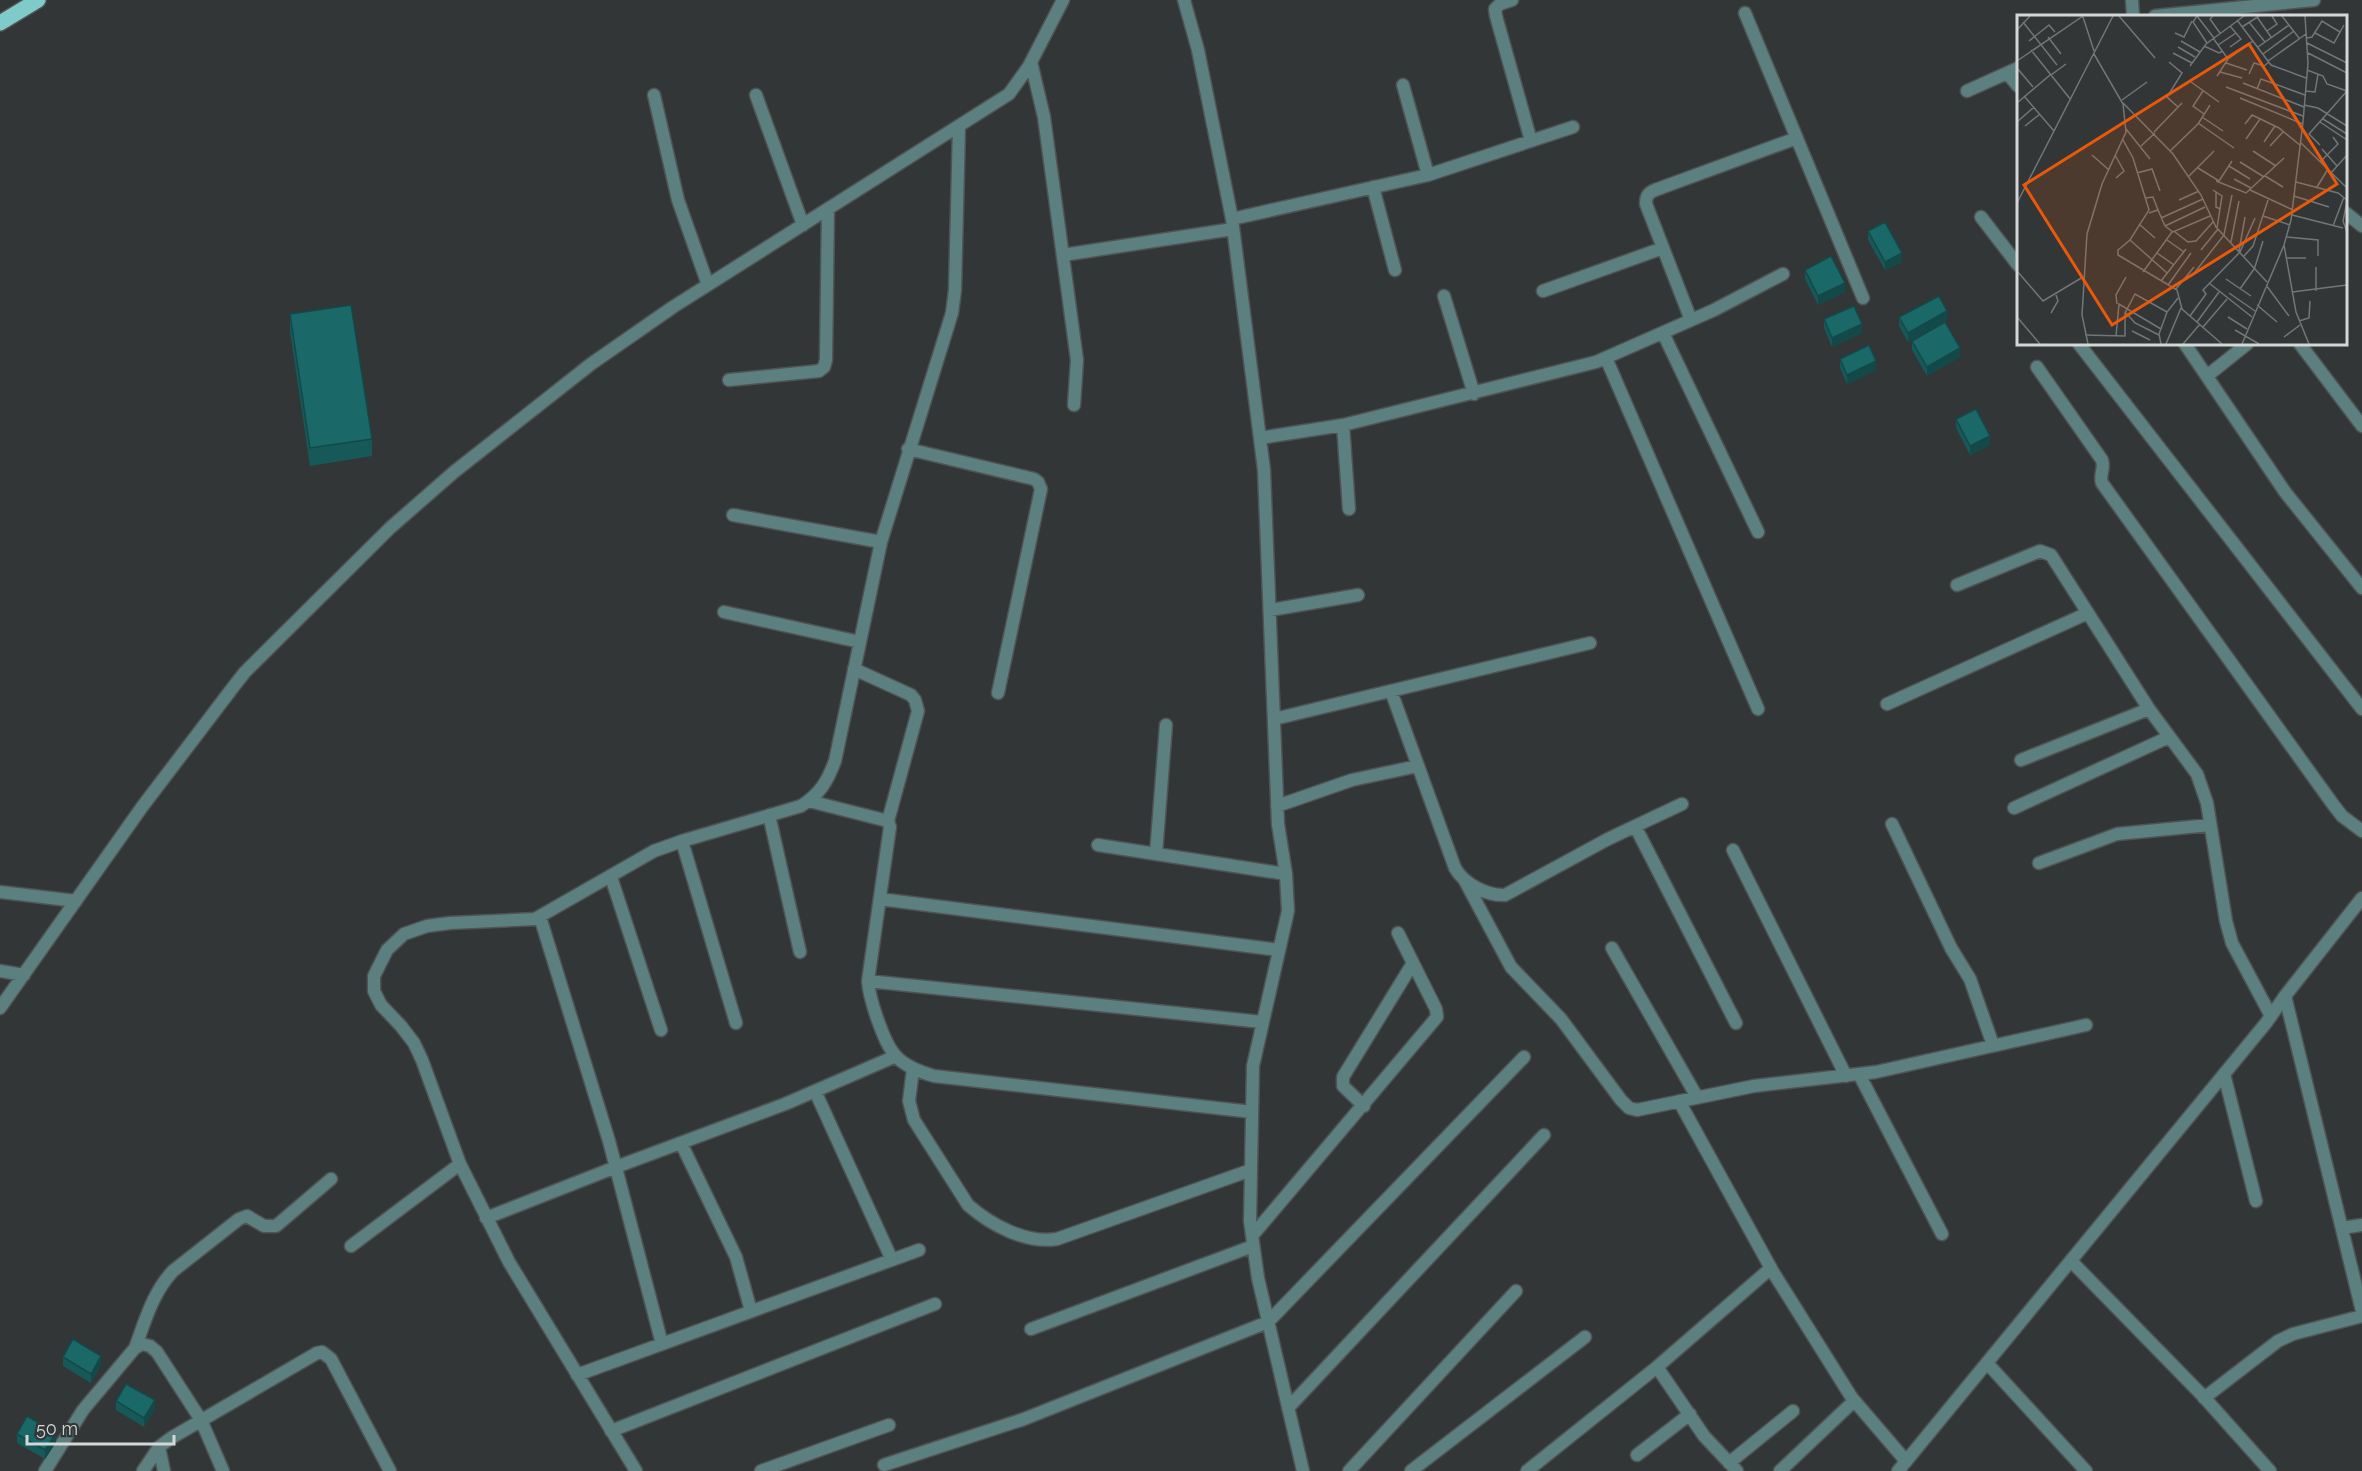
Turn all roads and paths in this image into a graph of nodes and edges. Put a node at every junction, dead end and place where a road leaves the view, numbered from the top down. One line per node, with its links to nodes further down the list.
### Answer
1 (38, 0): 11 (main road)
2 (1063, 0): 12 (street)
3 (1184, 0): 27 (street)
4 (1512, 0): 21 (street)
5 (2132, 0): 9 (street)
6 (2314, 0): 7 (street)
7 (2206, 6): 10 (street)
8 (1745, 13): 20 (street)
9 (2133, 15)
10 (2160, 15)
11 (0, 23)
12 (1031, 62): 18 (street); 31 (street)
13 (2013, 71): 15 (street)
14 (1403, 86): 22 (street)
15 (1967, 91)
16 (654, 95): 35 (street)
17 (756, 95): 28 (street)
18 (959, 127): 24 (street); 54 (street)
19 (1573, 128): 21 (street)
20 (1797, 138): 30 (street); 38 (street)
21 (1531, 141): 22 (street)
22 (1428, 175): 23 (street)
23 (1373, 188): 27 (street); 33 (street)
24 (828, 210): 28 (street); 48 (street)
25 (2347, 214): 29 (street)
26 (1981, 217): 32 (street)
27 (1232, 224): 31 (street); 53 (street)
28 (803, 225): 35 (street)
29 (2362, 226)
30 (1663, 248): 36 (street); 39 (street)
31 (1063, 255): 50 (street)
32 (2017, 262)
33 (1395, 270)
34 (1783, 274): 39 (street)
35 (708, 285): 100 (street)
36 (1543, 291)
37 (1444, 296): 49 (street)
38 (1863, 298)
39 (1691, 320): 40 (street)
40 (1663, 333): 45 (street); 57 (street)
41 (2080, 345): 73 (street)
42 (2186, 345): 47 (street)
43 (2246, 345): 47 (street)
44 (2301, 345): 52 (street)
45 (1606, 358): 49 (street); 71 (street)
46 (2037, 367): 88 (street)
47 (2207, 376): 60 (street)
48 (729, 380)
49 (1474, 394): 51 (street)
50 (1074, 405)
51 (1343, 425): 53 (street); 55 (street)
52 (2362, 426)
53 (1260, 438): 62 (street)
54 (908, 449): 58 (street); 69 (street)
55 (1349, 509)
56 (733, 515): 58 (street)
57 (1758, 532)
58 (880, 542): 65 (street)
59 (1957, 585): 64 (street)
60 (2362, 588)
61 (1358, 596): 62 (street)
62 (1270, 610): 74 (street)
63 (724, 612): 65 (street)
64 (2088, 613): 70 (street); 72 (street)
65 (860, 642): 67 (street)
66 (1590, 642): 68 (street)
67 (854, 669): 79 (street); 84 (street)
68 (1391, 691): 74 (street); 78 (street)
69 (998, 693)
70 (1887, 704)
71 (1758, 709)
72 (2149, 709): 76 (street); 77 (street)
73 (2362, 709)
74 (1274, 719): 81 (street)
75 (1166, 725): 92 (street)
76 (2169, 737): 82 (street); 86 (street)
77 (2021, 760)
78 (1418, 766): 81 (street); 96 (street)
79 (809, 801): 83 (street); 84 (street)
80 (1682, 804): 87 (street)
81 (1277, 806): 94 (street)
82 (2014, 808)
83 (769, 815): 89 (street); 105 (street)
84 (888, 821): 99 (street)
85 (1892, 824): 118 (street)
86 (2210, 825): 93 (street); 112 (street)
87 (1635, 826): 96 (street); 115 (street)
88 (2362, 831)
89 (682, 841): 95 (street); 114 (street)
90 (1098, 845): 92 (street)
91 (1733, 850): 124 (street)
92 (1156, 854): 94 (street)
93 (2039, 864)
94 (1286, 874): 104 (street)
95 (611, 877): 101 (street); 117 (street)
96 (1466, 881): 127 (street)
97 (0, 892): 100 (street)
98 (2362, 898): 110 (street)
99 (880, 899): 104 (street); 109 (street)
100 (76, 901): 108 (street)
101 (540, 917): 132 (street); 133 (street)
102 (1398, 933): 106 (street)
103 (1612, 948): 126 (street)
104 (1279, 950): 113 (street)
105 (800, 952)
106 (1413, 963): 128 (street); 128 (street)
107 (0, 970): 108 (street)
108 (24, 975): 111 (street)
109 (868, 981): 113 (street); 119 (street)
110 (2285, 996): 112 (street); 139 (street)
111 (0, 1008)
112 (2271, 1016): 123 (street)
113 (1262, 1022): 129 (street)
114 (736, 1023)
115 (1736, 1023)
116 (2086, 1025): 118 (street)
117 (661, 1030)
118 (1993, 1045): 122 (street)
119 (896, 1056): 121 (street); 125 (street)
120 (1524, 1057): 152 (street)
121 (913, 1069): 129 (street); 134 (street)
122 (1859, 1074): 124 (street); 140 (street)
123 (2224, 1074): 136 (street); 145 (street)
124 (1846, 1076): 126 (street)
125 (815, 1091): 131 (street); 144 (street)
126 (1697, 1097): 127 (street)
127 (1679, 1101): 146 (street)
128 (1364, 1106): 141 (street)
129 (1252, 1112): 134 (street)
130 (1544, 1135): 162 (street)
131 (681, 1143): 133 (street); 149 (street)
132 (460, 1164): 137 (street); 142 (street)
133 (616, 1167): 137 (street); 155 (street)
134 (1251, 1170): 141 (street)
135 (332, 1179): 156 (street)
136 (2256, 1201)
137 (486, 1218): 159 (street)
138 (2362, 1225): 139 (street)
139 (2342, 1228): 150 (street)
140 (1942, 1234)
141 (1252, 1241): 152 (street); 153 (street)
142 (351, 1246)
143 (919, 1250): 144 (street)
144 (892, 1260): 149 (street)
145 (2071, 1261): 157 (street); 160 (street)
146 (1771, 1268): 158 (street); 161 (street)
147 (1516, 1291): 181 (street)
148 (935, 1304): 167 (street)
149 (751, 1311): 155 (street)
150 (2362, 1311)
151 (2362, 1316): 160 (street)
152 (1268, 1322): 162 (street); 170 (street)
153 (1031, 1329)
154 (1585, 1337): 182 (street)
155 (662, 1344): 159 (street)
156 (135, 1348): 165 (street); 173 (street)
157 (1987, 1363): 171 (street); 185 (street)
158 (1657, 1366): 164 (street); 183 (street)
159 (577, 1375): 167 (street)
160 (2204, 1398): 186 (street)
161 (1854, 1401): 171 (street); 184 (street)
162 (1288, 1408): 180 (street)
163 (1793, 1411): 172 (street)
164 (1690, 1414): 169 (street); 172 (street)
165 (201, 1420): 168 (street); 176 (street); 177 (street)
166 (889, 1425): 179 (street)
167 (611, 1431): 178 (street)
168 (159, 1447): 174 (street); 175 (street)
169 (1637, 1455)
170 (884, 1465)
171 (1902, 1466)
172 (1733, 1467)
173 (45, 1471)
174 (143, 1471)
175 (164, 1471)
176 (223, 1471)
177 (390, 1471)
178 (636, 1471)
179 (761, 1471)
180 (1303, 1471)
181 (1349, 1471)
182 (1411, 1471)
183 (1527, 1471)
184 (1780, 1471)
185 (2086, 1471)
186 (2270, 1471)

